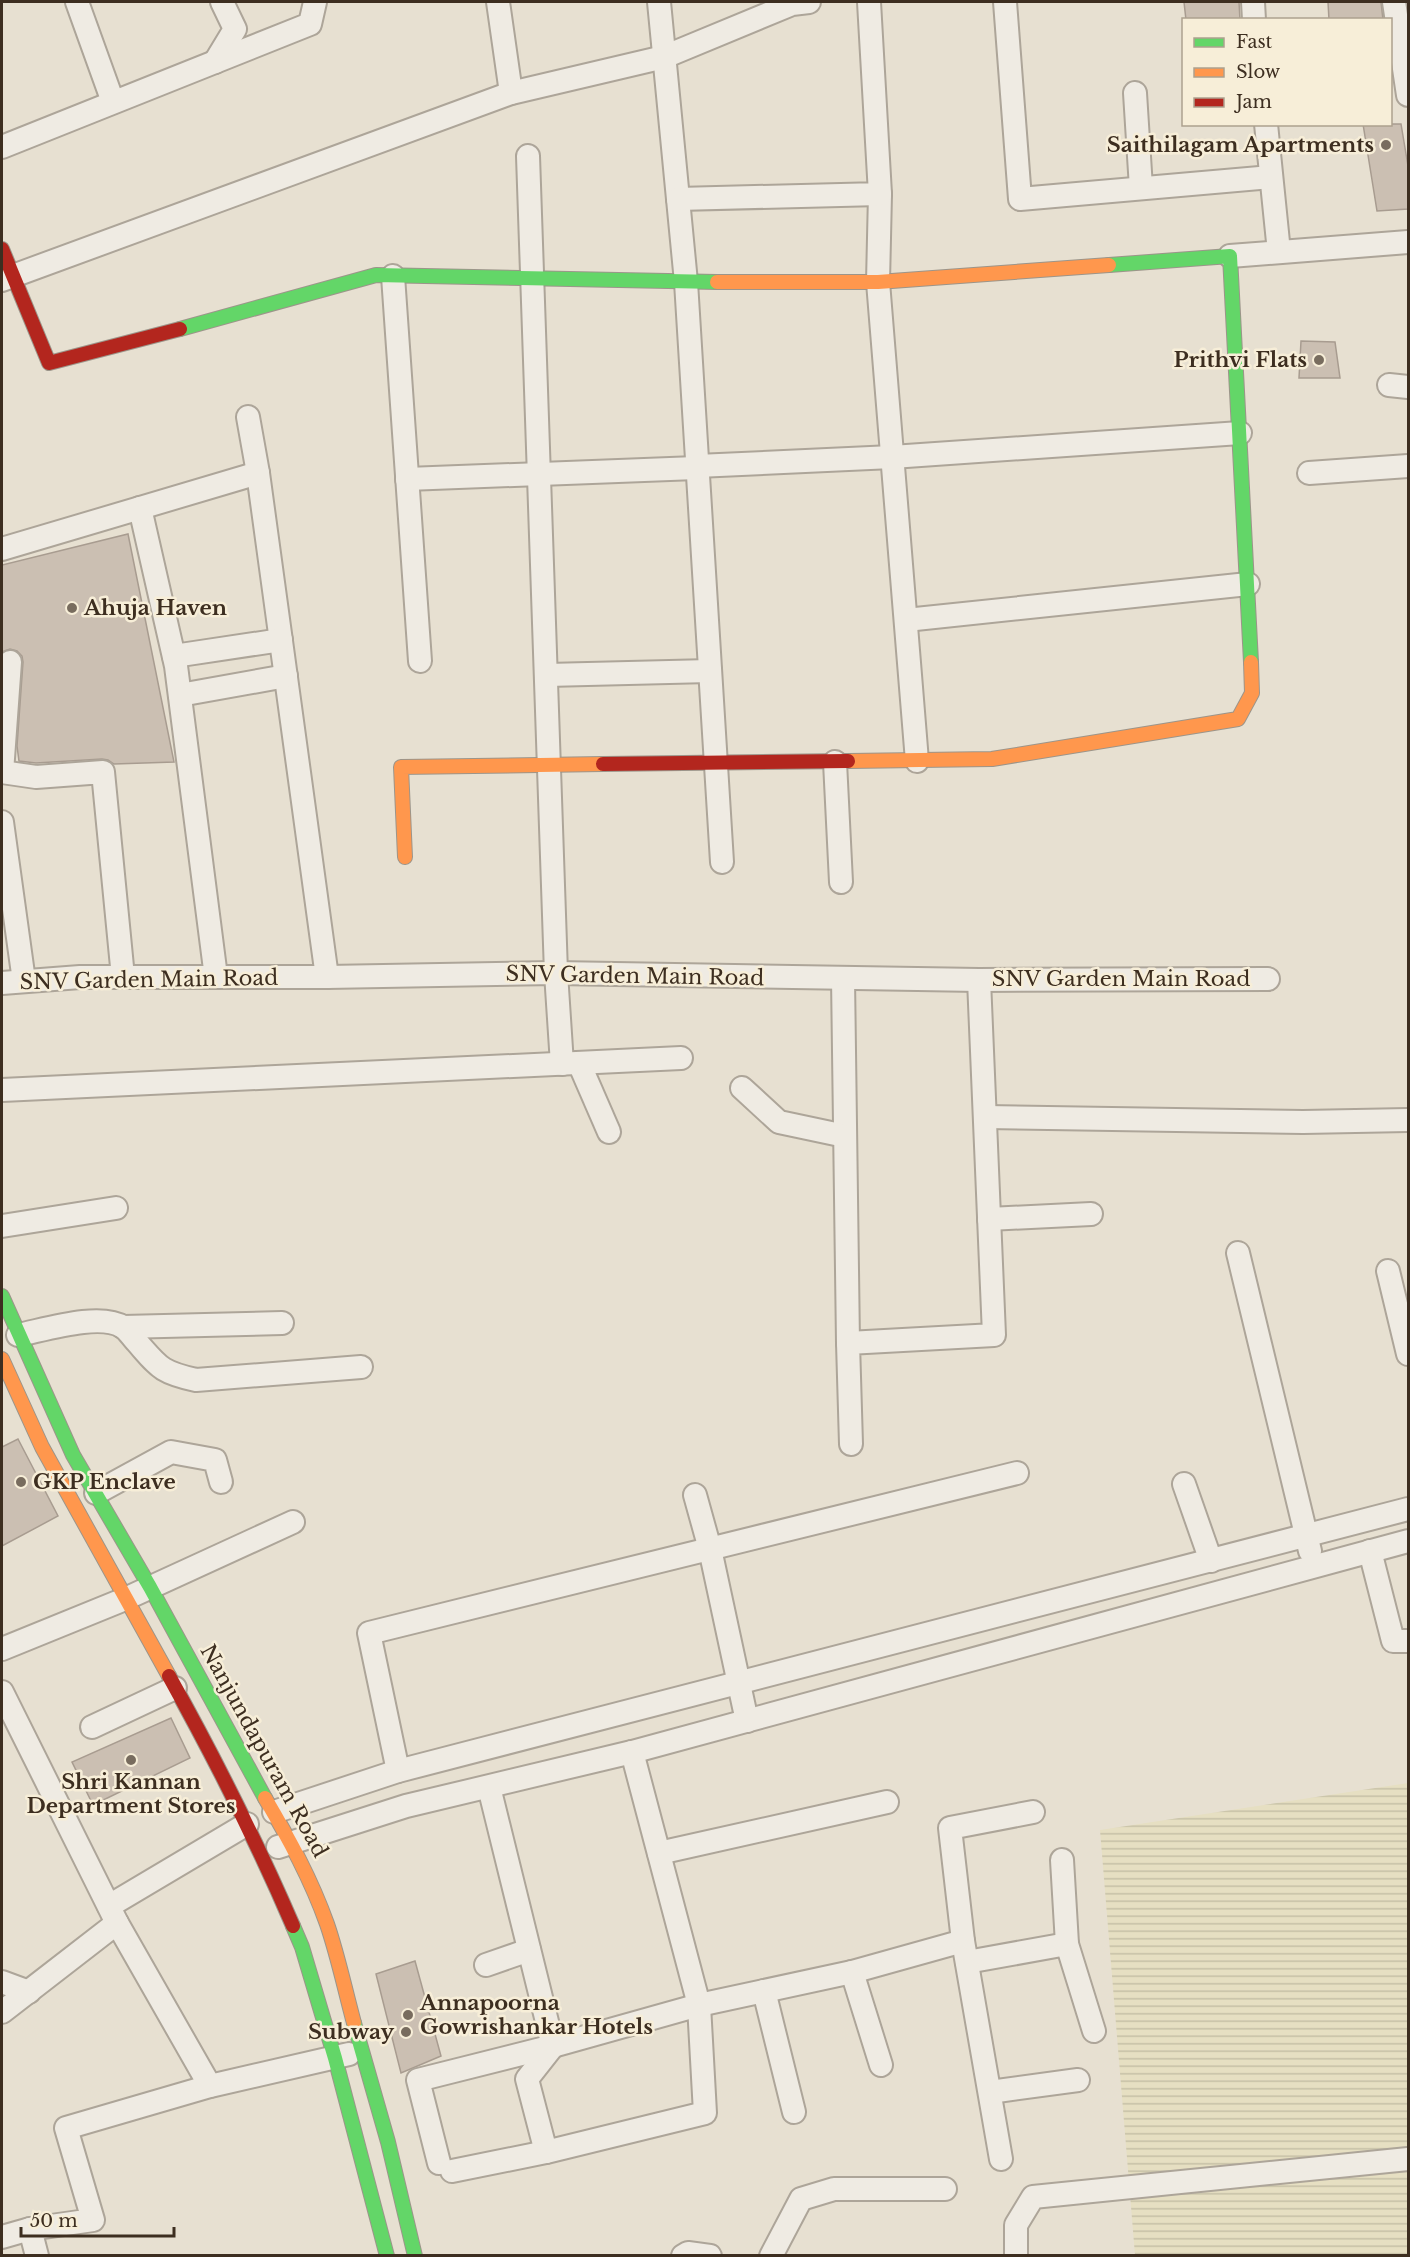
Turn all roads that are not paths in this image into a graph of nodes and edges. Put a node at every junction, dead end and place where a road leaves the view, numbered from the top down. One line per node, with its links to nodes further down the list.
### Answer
1 (76, 2): 17 (street)
2 (222, 2): 13 (street)
3 (315, 2): 13 (street)
4 (498, 2): 14 (street)
5 (659, 2): 12 (street)
6 (809, 2): 12 (street)
7 (868, 2): 23 (street)
8 (1005, 2): 22 (street)
9 (1252, 2): 11 (street)
10 (1394, 2): 16 (street)
11 (1254, 18)
12 (664, 57): 14 (street); 24 (street)
13 (215, 62): 17 (street)
14 (511, 93): 30 (street)
15 (1135, 93): 22 (street)
16 (1408, 95)
17 (113, 102): 19 (street)
18 (1266, 126): 21 (street)
19 (2, 147)
20 (528, 156): 31 (street)
21 (1271, 177): 22 (street); 27 (street)
22 (1141, 188)
23 (880, 194): 24 (street); 33 (street)
24 (678, 199): 32 (street)
25 (1408, 242): 27 (street)
26 (2, 249): 30 (street)
27 (1279, 252): 28 (street)
28 (1230, 256): 33 (street); 35 (street)
29 (393, 276): 30 (street); 31 (street); 42 (street)
30 (7, 279)
31 (532, 279): 32 (street); 40 (street)
32 (686, 282): 33 (street); 37 (street)
33 (878, 282): 36 (street)
34 (248, 417): 39 (street)
35 (1240, 433): 36 (street); 45 (street)
36 (892, 457): 37 (street); 46 (street)
37 (697, 466): 40 (street); 51 (street)
38 (1408, 466): 41 (street)
39 (258, 473): 43 (street); 47 (street)
40 (539, 473): 42 (street); 52 (street)
41 (1309, 473)
42 (407, 479): 49 (street)
43 (140, 508): 44 (street); 48 (street)
44 (2, 549)
45 (1248, 584): 46 (street); 55 (street)
46 (906, 620): 55 (street)
47 (281, 640): 48 (street); 53 (street)
48 (174, 656): 54 (street)
49 (420, 661)
50 (10, 662): 59 (street)
51 (710, 671): 52 (street); 57 (street)
52 (547, 675): 58 (street)
53 (286, 676): 54 (street); 67 (street)
54 (180, 695): 66 (street)
55 (917, 761): 56 (street)
56 (835, 762): 57 (street); 63 (street)
57 (716, 764): 58 (street); 62 (street)
58 (550, 765): 61 (street); 64 (street)
59 (2, 772): 65 (street)
60 (2, 822): 71 (street)
61 (405, 857)
62 (722, 862)
63 (841, 882)
64 (555, 973): 67 (street, SNV Garden Main Road); 68 (street, SNV Garden Main Road); 74 (street)
65 (123, 977): 66 (street, SNV Garden Main Road); 71 (street, SNV Garden Main Road)
66 (216, 977): 67 (street, SNV Garden Main Road)
67 (327, 977)
68 (843, 978): 70 (street, SNV Garden Main Road); 80 (street)
69 (1268, 979): 70 (street, SNV Garden Main Road)
70 (979, 980): 77 (street)
71 (24, 981): 72 (street, SNV Garden Main Road)
72 (2, 983)
73 (681, 1058): 74 (street)
74 (570, 1064): 76 (street); 79 (street)
75 (742, 1088): 80 (street)
76 (2, 1090)
77 (985, 1118): 78 (street); 83 (street)
78 (1408, 1120)
79 (609, 1132)
80 (845, 1136): 91 (street)
81 (116, 1208): 84 (street)
82 (1092, 1214): 83 (street)
83 (989, 1219): 91 (street)
84 (2, 1226)
85 (1238, 1253): 103 (street)
86 (1388, 1271): 92 (street)
87 (2, 1296): 90 (street, Nanjundapuram Road)
88 (282, 1323): 89 (street)
89 (123, 1327): 90 (street); 94 (street)
90 (18, 1335): 99 (street, Nanjundapuram Road)
91 (848, 1343): 95 (street)
92 (1408, 1354)
93 (2, 1359): 110 (street)
94 (361, 1367)
95 (851, 1444)
96 (1017, 1473): 105 (street)
97 (221, 1482): 99 (street)
98 (1184, 1484): 107 (street)
99 (96, 1493): 109 (street, Nanjundapuram Road)
100 (695, 1495): 105 (street)
101 (1408, 1509): 103 (street)
102 (293, 1522): 109 (street)
103 (1306, 1536): 107 (street); 108 (street)
104 (1408, 1541): 106 (street)
105 (710, 1549): 113 (street); 119 (street)
106 (1370, 1551): 108 (street); 111 (street)
107 (1211, 1561): 113 (street)
108 (1314, 1567): 116 (street)
109 (150, 1587): 110 (street); 122 (street, Nanjundapuram Road)
110 (125, 1599): 112 (street); 114 (street)
111 (1408, 1641)
112 (2, 1650)
113 (739, 1684): 116 (street); 119 (street)
114 (175, 1688): 117 (street); 124 (street)
115 (2, 1692): 129 (street)
116 (747, 1721): 118 (street)
117 (92, 1727)
118 (632, 1752): 120 (street); 127 (street)
119 (398, 1771): 122 (street)
120 (489, 1787): 125 (street); 131 (street)
121 (887, 1802): 127 (street)
122 (273, 1812): 125 (street, Nanjundapuram Road)
123 (1033, 1812): 132 (street)
124 (247, 1824): 126 (street); 129 (street)
125 (292, 1843): 126 (street); 142 (street, Nanjundapuram Road)
126 (262, 1853): 143 (street)
127 (659, 1853): 138 (street)
128 (1062, 1860): 130 (street)
129 (113, 1915): 137 (street); 146 (street)
130 (1067, 1944): 132 (street); 140 (street)
131 (529, 1950): 133 (street); 141 (street)
132 (965, 1952): 134 (street); 147 (street)
133 (486, 1965)
134 (852, 1972): 136 (street); 144 (street)
135 (2, 1982): 137 (street)
136 (764, 1991): 138 (street); 148 (street)
137 (29, 1992): 139 (street)
138 (699, 2005): 141 (street); 149 (street)
139 (2, 2012)
140 (1094, 2031)
141 (553, 2046): 149 (street); 149 (street)
142 (362, 2051): 143 (street); 157 (street, Nanjundapuram Road)
143 (335, 2058): 146 (street); 156 (street)
144 (881, 2065)
145 (1078, 2080): 147 (street)
146 (210, 2086): 153 (street)
147 (990, 2092): 150 (street)
148 (794, 2112)
149 (546, 2152)
150 (1002, 2159)
151 (1408, 2159): 161 (street)
152 (945, 2189): 160 (street)
153 (30, 2229): 154 (street); 155 (street)
154 (2, 2237)
155 (38, 2256)
156 (387, 2256)
157 (415, 2256)
158 (683, 2256): 159 (street)
159 (710, 2256)
160 (771, 2256)
161 (1016, 2256)

